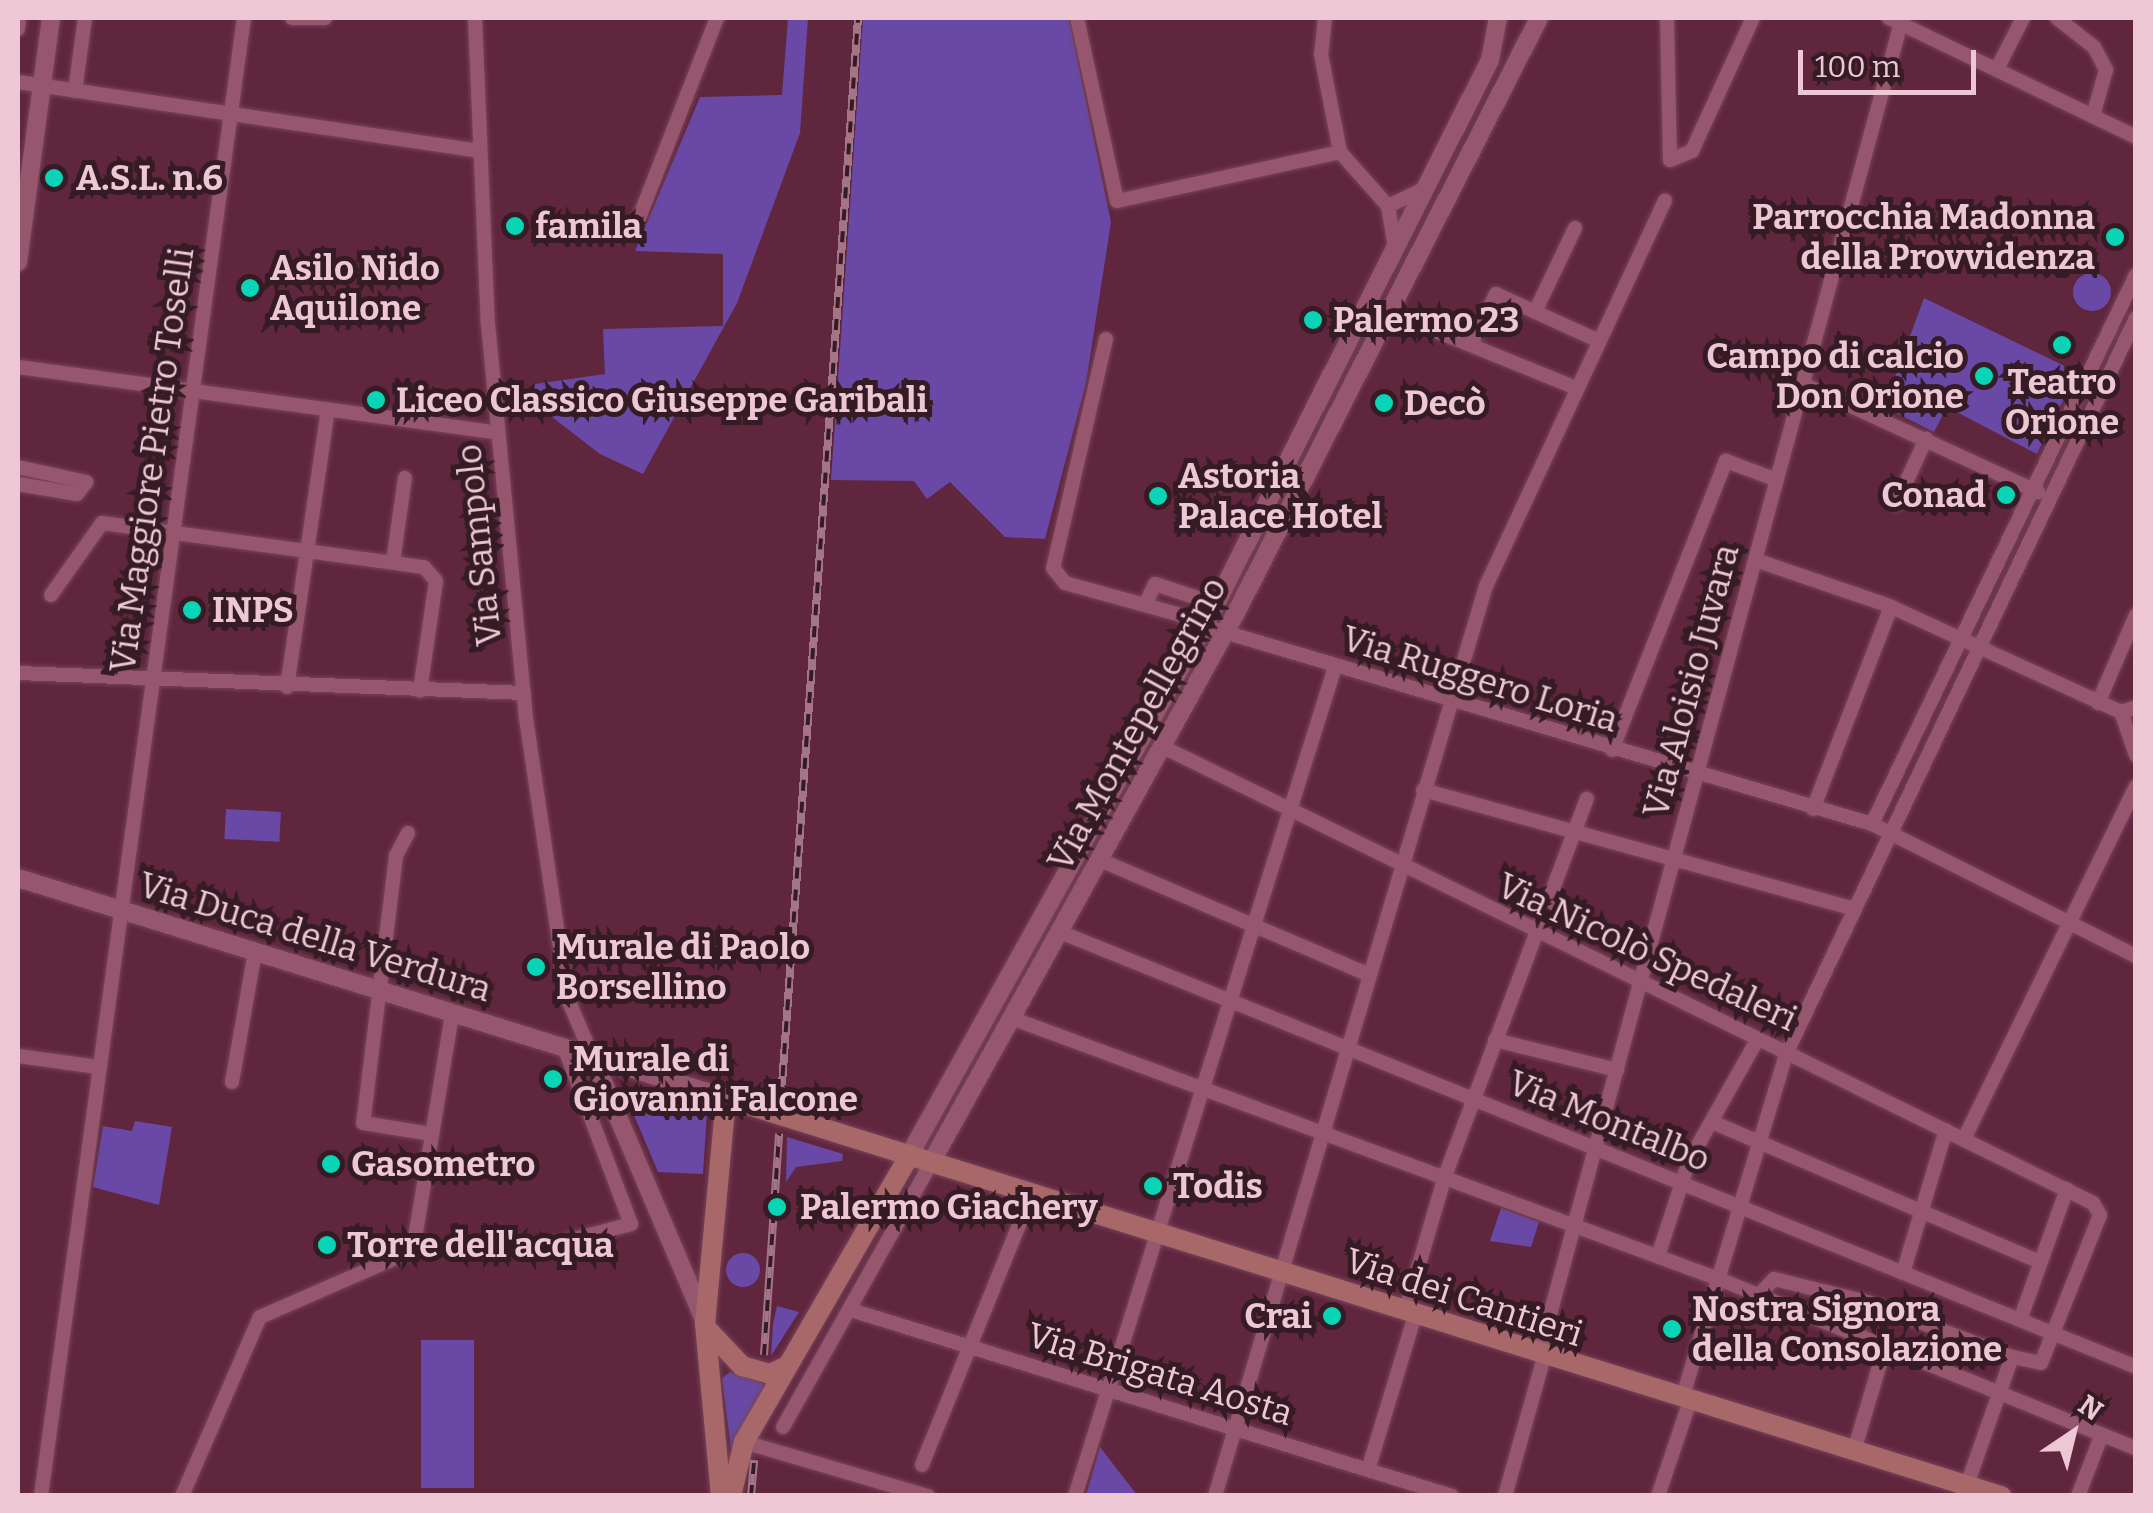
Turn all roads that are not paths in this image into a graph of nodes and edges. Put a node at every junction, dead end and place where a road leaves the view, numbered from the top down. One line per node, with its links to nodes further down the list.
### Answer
1 (19, 18): 18 (street)
2 (48, 18): 22 (street)
3 (85, 18): 24 (street)
4 (244, 18): 26 (street, Via Maggiore Pietro Toselli)
5 (292, 18): 6 (street)
6 (325, 18)
7 (474, 18): 28 (street, Via Sampolo)
8 (717, 18): 33 (street)
9 (1077, 18): 29 (street)
10 (1325, 18): 29 (street)
11 (1498, 18): 20 (street, Via Montepellegrino)
12 (1539, 18): 23 (street, Via Montepellegrino)
13 (1667, 18): 14 (street)
14 (1752, 18)
15 (2024, 18): 19 (street)
16 (2057, 18): 25 (street)
17 (1895, 20): 19 (street); 48 (street, Via Aloisio Juvara)
18 (18, 28)
19 (1997, 69): 25 (street)
20 (1481, 78): 23 (street); 30 (street, Via Montepellegrino)
21 (18, 82): 22 (street)
22 (38, 85): 24 (street); 34 (street)
23 (1502, 90): 39 (street, Via Montepellegrino)
24 (76, 92): 26 (street)
25 (2093, 116): 27 (street)
26 (228, 120): 28 (street); 50 (street, Via Maggiore Pietro Toselli)
27 (2136, 137)
28 (477, 151): 52 (street, Via Sampolo)
29 (1340, 152): 32 (street)
30 (1426, 188): 32 (street); 36 (street, Via Montepellegrino)
31 (1666, 201): 43 (street)
32 (1388, 206): 36 (street)
33 (639, 218)
34 (19, 225): 37 (street)
35 (1575, 228): 40 (street)
36 (1395, 248): 45 (street, Via Montepellegrino)
37 (18, 262)
38 (2136, 276): 58 (street)
39 (1389, 312): 44 (street); 46 (street, Via Montepellegrino)
40 (1535, 312): 43 (street); 44 (street)
41 (2136, 318): 59 (street)
42 (1106, 339): 66 (street, Via Ruggero Loria)
43 (1598, 341): 49 (street)
44 (1471, 346): 49 (street)
45 (1342, 353): 46 (street); 67 (street, Via Montepellegrino)
46 (1364, 364): 71 (street, Via Montepellegrino)
47 (18, 367): 50 (street)
48 (1803, 384): 53 (street); 56 (street, Via Aloisio Juvara)
49 (1576, 388): 80 (street)
50 (192, 391): 51 (street); 61 (street, Via Maggiore Pietro Toselli)
51 (328, 410): 52 (street); 62 (street)
52 (497, 434): 79 (street, Via Sampolo)
53 (1926, 439): 58 (street); 60 (street)
54 (18, 467): 57 (street)
55 (405, 478): 64 (street)
56 (1777, 480): 63 (street, Via Aloisio Juvara); 84 (street)
57 (18, 484)
58 (2033, 490): 59 (street); 72 (street)
59 (2049, 498): 73 (street)
60 (1896, 504)
61 (171, 533): 62 (street); 65 (street); 76 (street, Via Maggiore Pietro Toselli)
62 (308, 550): 64 (street); 77 (street)
63 (1755, 560): 68 (street); 86 (street, Via Aloisio Juvara)
64 (392, 562): 78 (street)
65 (51, 595)
66 (1146, 603): 67 (street); 70 (street, Via Ruggero Loria)
67 (1216, 604): 70 (street, Via Montepellegrino)
68 (1891, 606): 72 (street); 90 (street)
69 (2136, 614): 81 (street)
70 (1205, 624): 71 (street, Via Ruggero Loria); 127 (street, Via Montepellegrino)
71 (1226, 633): 74 (street, Via Ruggero Loria); 83 (street, Via Montepellegrino)
72 (1961, 640): 73 (street); 92 (street)
73 (1978, 648): 81 (street); 95 (street)
74 (1334, 667): 80 (street, Via Ruggero Loria); 91 (street)
75 (18, 673): 76 (street)
76 (152, 682): 77 (street); 101 (street, Via Maggiore Pietro Toselli)
77 (287, 687): 78 (street)
78 (420, 691): 79 (street)
79 (524, 693): 120 (street, Via Sampolo)
80 (1449, 702): 84 (street, Via Ruggero Loria); 88 (street)
81 (2098, 703): 82 (street)
82 (2128, 709): 85 (street)
83 (1163, 748): 91 (street, Via Nicolò Spedaleri); 96 (street, Via Montepellegrino)
84 (1612, 750): 86 (street, Via Ruggero Loria)
85 (2136, 755)
86 (1697, 774): 90 (street, Via Ruggero Loria); 97 (street, Via Aloisio Juvara)
87 (2136, 787): 103 (street)
88 (1423, 790): 94 (street); 98 (street)
89 (1587, 799): 94 (street)
90 (1813, 809): 92 (street, Via Ruggero Loria)
91 (1290, 811): 98 (street, Via Nicolò Spedaleri); 102 (street)
92 (1872, 824): 95 (street, Via Ruggero Loria)
93 (408, 832): 110 (street)
94 (1573, 833): 97 (street); 105 (street)
95 (1888, 836): 100 (street); 103 (street, Via Ruggero Loria)
96 (1100, 860): 102 (street); 104 (street, Via Montepellegrino)
97 (1673, 862): 100 (street); 109 (street, Via Aloisio Juvara)
98 (1401, 867): 105 (street, Via Nicolò Spedaleri); 108 (street)
99 (18, 878): 101 (street, Via Duca della Verdura)
100 (1854, 909): 118 (street)
101 (119, 910): 106 (street, Via Duca della Verdura); 121 (street, Via Maggiore Pietro Toselli)
102 (1253, 926): 108 (street); 111 (street)
103 (2072, 926): 107 (street, Via Ruggero Loria); 133 (street)
104 (1060, 932): 111 (street, Via Montalbo); 113 (street, Via Montepellegrino)
105 (1535, 933): 109 (street, Via Nicolò Spedaleri); 114 (street)
106 (255, 952): 110 (street, Via Duca della Verdura); 123 (street)
107 (2136, 956)
108 (1370, 976): 117 (street)
109 (1639, 986): 115 (street, Via Nicolò Spedaleri); 122 (street, Via Aloisio Juvara)
110 (378, 991): 112 (street, Via Duca della Verdura); 132 (street)
111 (1229, 1000): 117 (street, Via Montalbo); 124 (street)
112 (452, 1014): 116 (street, Via Duca della Verdura); 132 (street)
113 (1011, 1018): 124 (street); 128 (street, Via Montepellegrino)
114 (1495, 1040): 122 (street); 126 (street)
115 (1756, 1044): 118 (street, Via Nicolò Spedaleri); 129 (street)
116 (564, 1049): 120 (street, Via Duca della Verdura); 146 (street)
117 (1349, 1049): 126 (street, Via Montalbo); 130 (street)
118 (1788, 1052): 131 (street, Via Nicolò Spedaleri); 134 (street)
119 (18, 1056): 121 (street)
120 (592, 1058): 125 (street, Via Duca della Verdura); 157 (street)
121 (98, 1067): 178 (street, Via Maggiore Pietro Toselli)
122 (1616, 1070): 135 (street, Via Aloisio Juvara)
123 (232, 1082)
124 (1202, 1086): 130 (street); 145 (street)
125 (726, 1098): 136 (main road, Via dei Cantieri); 157 (main road)
126 (1473, 1099): 135 (street, Via Montalbo); 138 (street)
127 (940, 1101): 128 (street); 136 (street, Via Montepellegrino)
128 (959, 1112): 137 (street, Via Montepellegrino)
129 (1712, 1122): 134 (street); 139 (street)
130 (1325, 1130): 138 (street); 150 (street)
131 (1946, 1130): 133 (street, Via Nicolò Spedaleri); 143 (street)
132 (432, 1134): 179 (street)
133 (1964, 1139): 140 (street, Via Nicolò Spedaleri)
134 (1761, 1143): 142 (street); 143 (street)
135 (1595, 1148): 139 (street, Via Montalbo); 144 (street, Via Aloisio Juvara)
136 (910, 1154): 137 (main road, Via dei Cantieri); 164 (main road)
137 (928, 1167): 141 (main road, Via dei Cantieri); 154 (street)
138 (1445, 1176): 144 (street); 155 (street)
139 (1680, 1183): 142 (street, Via Montalbo); 147 (street)
140 (2067, 1189): 148 (street); 158 (street, Via Nicolò Spedaleri)
141 (1032, 1193): 145 (main road, Via dei Cantieri); 161 (street)
142 (1742, 1208): 149 (street, Via Montalbo); 151 (street)
143 (1922, 1212): 148 (street); 149 (street)
144 (1574, 1224): 147 (street); 162 (street, Via Aloisio Juvara)
145 (1156, 1232): 150 (main road, Via dei Cantieri); 166 (street)
146 (552, 1245)
147 (1658, 1256): 151 (street)
148 (2040, 1262): 156 (street)
149 (1904, 1273): 156 (street, Via Montalbo)
150 (1284, 1274): 155 (main road, Via dei Cantieri); 170 (street)
151 (1718, 1279): 152 (street); 168 (street)
152 (1759, 1295): 153 (street); 159 (street)
153 (1867, 1302): 159 (street); 163 (street)
154 (851, 1310): 161 (street, Via Brigata Aosta); 169 (street)
155 (1410, 1314): 162 (main road, Via dei Cantieri); 176 (street)
156 (2020, 1320): 158 (street, Via Montalbo)
157 (705, 1324): 164 (main road); 180 (main road)
158 (2054, 1334): 163 (street); 165 (street, Via Montalbo)
159 (1856, 1337): 160 (street)
160 (1885, 1347): 167 (street); 174 (street)
161 (972, 1348): 166 (street, Via Brigata Aosta); 175 (street)
162 (1542, 1356): 168 (main road, Via dei Cantieri); 186 (street, Via Aloisio Juvara)
163 (2012, 1356): 167 (street)
164 (787, 1366): 172 (main road)
165 (2136, 1367)
166 (1108, 1390): 170 (street, Via Brigata Aosta); 183 (street)
167 (1998, 1394): 171 (street); 177 (street)
168 (1686, 1400): 174 (main road, Via dei Cantieri); 187 (street)
169 (783, 1428)
170 (1236, 1429): 176 (street, Via Brigata Aosta); 184 (street)
171 (2102, 1434): 173 (street); 189 (street)
172 (744, 1442): 181 (main road); 182 (street)
173 (2136, 1448)
174 (1854, 1451): 177 (main road, Via dei Cantieri)
175 (922, 1465)
176 (1368, 1470): 185 (street, Via Brigata Aosta)
177 (1966, 1485): 188 (main road, Via dei Cantieri)
178 (40, 1496)
179 (182, 1496)
180 (721, 1496)
181 (731, 1496)
182 (928, 1496)
183 (1075, 1496)
184 (1216, 1496)
185 (1452, 1496)
186 (1505, 1496)
187 (1658, 1496)
188 (2001, 1496)
189 (2078, 1496)

